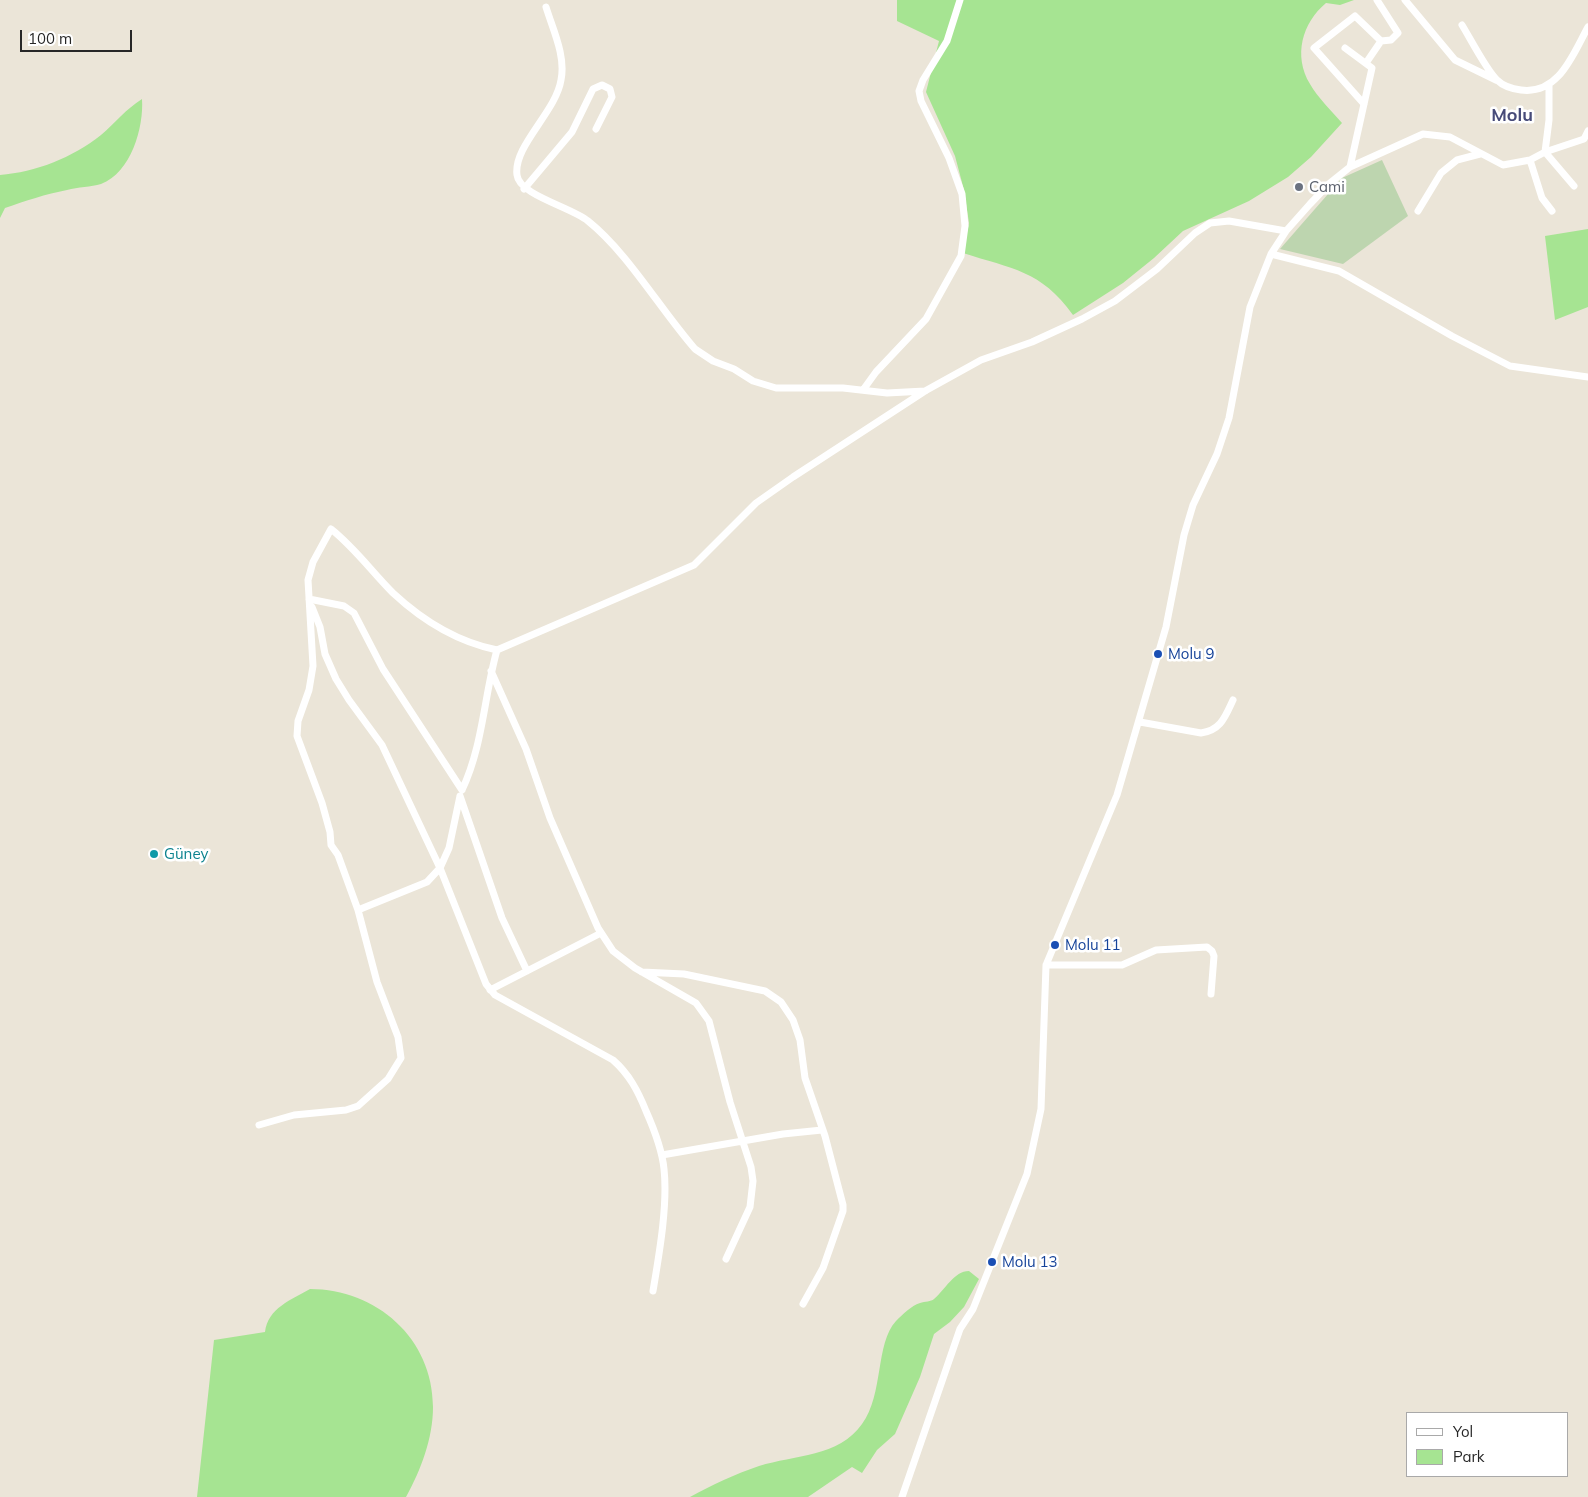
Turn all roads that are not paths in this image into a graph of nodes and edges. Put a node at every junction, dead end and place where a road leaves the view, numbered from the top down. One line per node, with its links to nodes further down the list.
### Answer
1 (960, 0): 26 (street)
2 (1377, 0): 7 (street)
3 (1405, 0): 10 (street)
4 (546, 7): 20 (street)
5 (1462, 25): 10 (street)
6 (1588, 27): 11 (street)
7 (1381, 41): 9 (street); 12 (street)
8 (1345, 48): 9 (street)
9 (1366, 63): 12 (street)
10 (1497, 80): 11 (street)
11 (1549, 86): 15 (street)
12 (1364, 104): 18 (street)
13 (596, 128): 20 (street)
14 (1588, 131): 15 (street)
15 (1545, 152): 17 (street); 19 (street)
16 (1480, 154): 17 (street); 18 (street); 21 (street)
17 (1530, 160): 22 (street)
18 (1350, 167): 23 (street)
19 (1574, 186)
20 (524, 189): 26 (street)
21 (1418, 211)
22 (1552, 211)
23 (1286, 231): 24 (street); 27 (street)
24 (1270, 254): 25 (street); 32 (street)
25 (1588, 377)
26 (863, 390): 27 (street)
27 (925, 391): 29 (street)
28 (308, 599): 29 (street); 30 (street); 33 (street); 34 (street)
29 (497, 650): 30 (street)
30 (491, 671): 35 (street)
31 (1233, 700): 32 (street)
32 (1140, 722): 36 (street)
33 (440, 868): 34 (street); 37 (street); 39 (street)
34 (358, 910): 41 (street)
35 (601, 934): 37 (street); 38 (street)
36 (1046, 965): 40 (street); 48 (street)
37 (526, 972): 39 (street)
38 (642, 972): 42 (street); 43 (street)
39 (490, 990): 44 (street)
40 (1211, 994)
41 (259, 1125)
42 (822, 1130): 43 (street); 47 (street)
43 (742, 1141): 44 (street); 45 (street)
44 (662, 1155): 46 (street)
45 (726, 1259)
46 (653, 1291)
47 (803, 1304)
48 (902, 1497)

